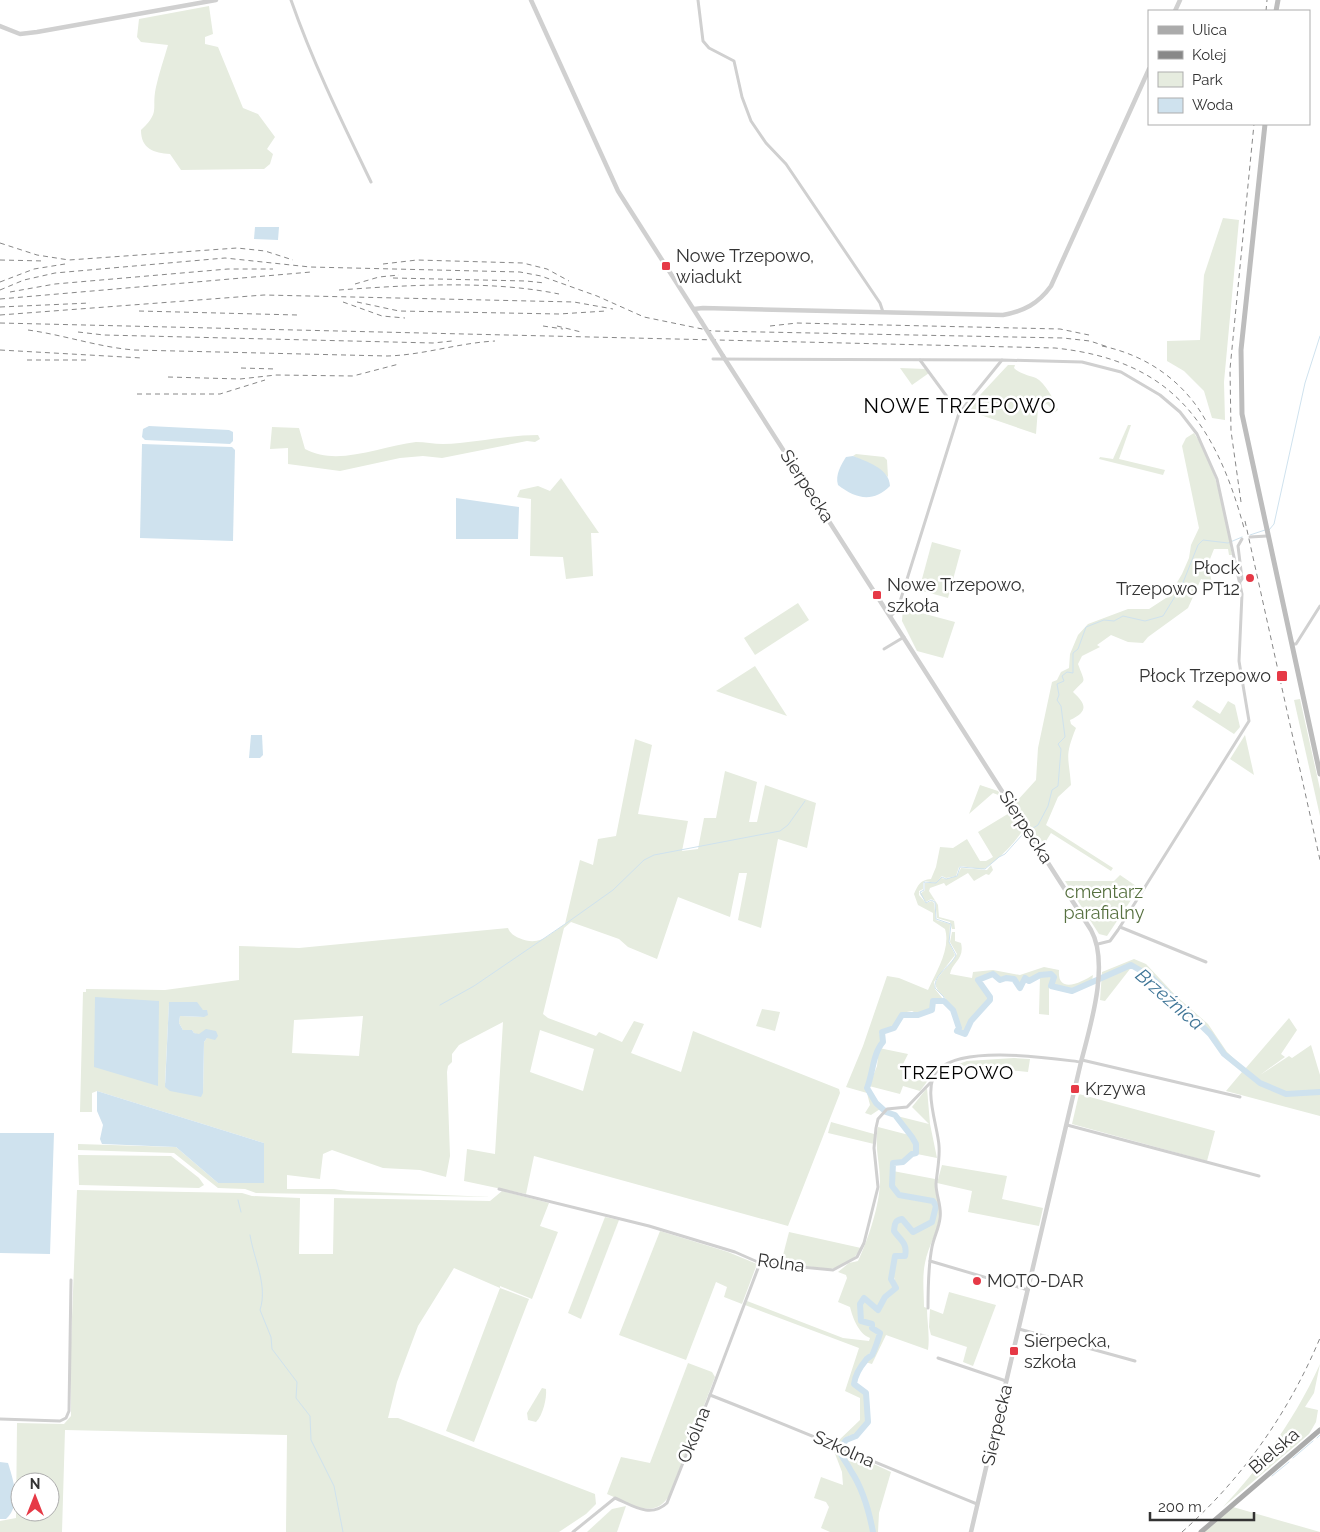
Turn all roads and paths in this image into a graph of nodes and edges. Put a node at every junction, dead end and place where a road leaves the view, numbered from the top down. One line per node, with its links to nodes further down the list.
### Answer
1 (216, 0): 5 (street)
2 (291, 0): 8 (street)
3 (531, 0): 9 (street, Sierpecka)
4 (698, 0): 10 (street)
5 (0, 26)
6 (1148, 72): 10 (street)
7 (1265, 125): 16 (main road)
8 (371, 182)
9 (694, 309): 10 (street); 11 (street, Sierpecka, bridge)
10 (883, 312)
11 (724, 357): 12 (street); 13 (street); 21 (street, Sierpecka)
12 (713, 358)
13 (920, 360): 14 (street); 15 (street)
14 (1002, 360): 15 (street); 19 (street)
15 (959, 413): 21 (street)
16 (1267, 535): 17 (street); 23 (main road)
17 (1250, 537)
18 (1242, 539): 19 (street)
19 (1240, 582): 26 (street)
20 (1320, 606): 23 (street)
21 (891, 616): 22 (street, Sierpecka)
22 (904, 637): 24 (street); 27 (street, Sierpecka)
23 (1291, 644): 25 (main road)
24 (884, 649)
25 (1320, 774)
26 (1120, 927): 27 (street); 28 (street)
27 (1098, 944): 29 (street, Sierpecka)
28 (1206, 962)
29 (1081, 1061): 30 (street); 31 (street); 32 (street, Sierpecka)
30 (932, 1081): 35 (street); 36 (street, Rolna)
31 (1240, 1097)
32 (1067, 1125): 33 (street); 38 (street, Sierpecka)
33 (1259, 1176)
34 (499, 1189): 36 (street, Rolna)
35 (930, 1261): 38 (street); 39 (street)
36 (760, 1263): 44 (street, Okólna)
37 (71, 1280): 45 (street)
38 (1028, 1290): 40 (street, Sierpecka)
39 (928, 1308)
40 (1019, 1329): 42 (street); 43 (street, Sierpecka)
41 (938, 1358): 43 (street)
42 (1135, 1361)
43 (1007, 1382): 47 (street, Sierpecka)
44 (710, 1395): 47 (street, Szkolna); 48 (street, Okólna)
45 (0, 1419)
46 (1320, 1430): 50 (main road, Bielska)
47 (978, 1504): 49 (street, Sierpecka)
48 (573, 1532)
49 (971, 1532)
50 (1201, 1532)

